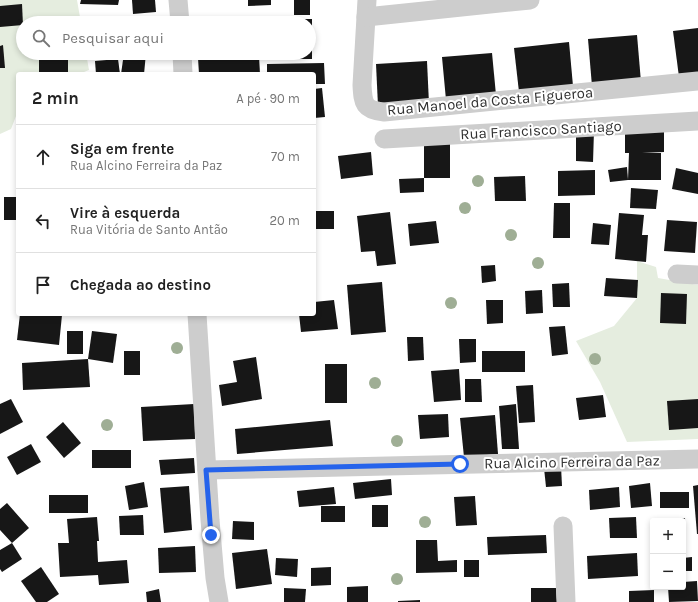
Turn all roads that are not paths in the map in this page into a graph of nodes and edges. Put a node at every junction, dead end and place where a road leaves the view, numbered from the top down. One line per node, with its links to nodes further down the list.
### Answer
1 (178, 0): 4 (street)
2 (530, 0): 3 (street)
3 (367, 8): 7 (street, Rua Manoel da Costa Figueroa)
4 (179, 16)
5 (182, 60): 6 (street)
6 (183, 72)
7 (698, 81)
8 (698, 121): 9 (street, Rua Francisco Santiago)
9 (384, 139)
10 (677, 274): 11 (street)
11 (698, 275)
12 (197, 316): 14 (street)
13 (698, 459): 14 (street, Rua Alcino Ferreira da Paz)
14 (206, 470): 16 (street)
15 (563, 526): 17 (street)
16 (220, 602)
17 (566, 602)

